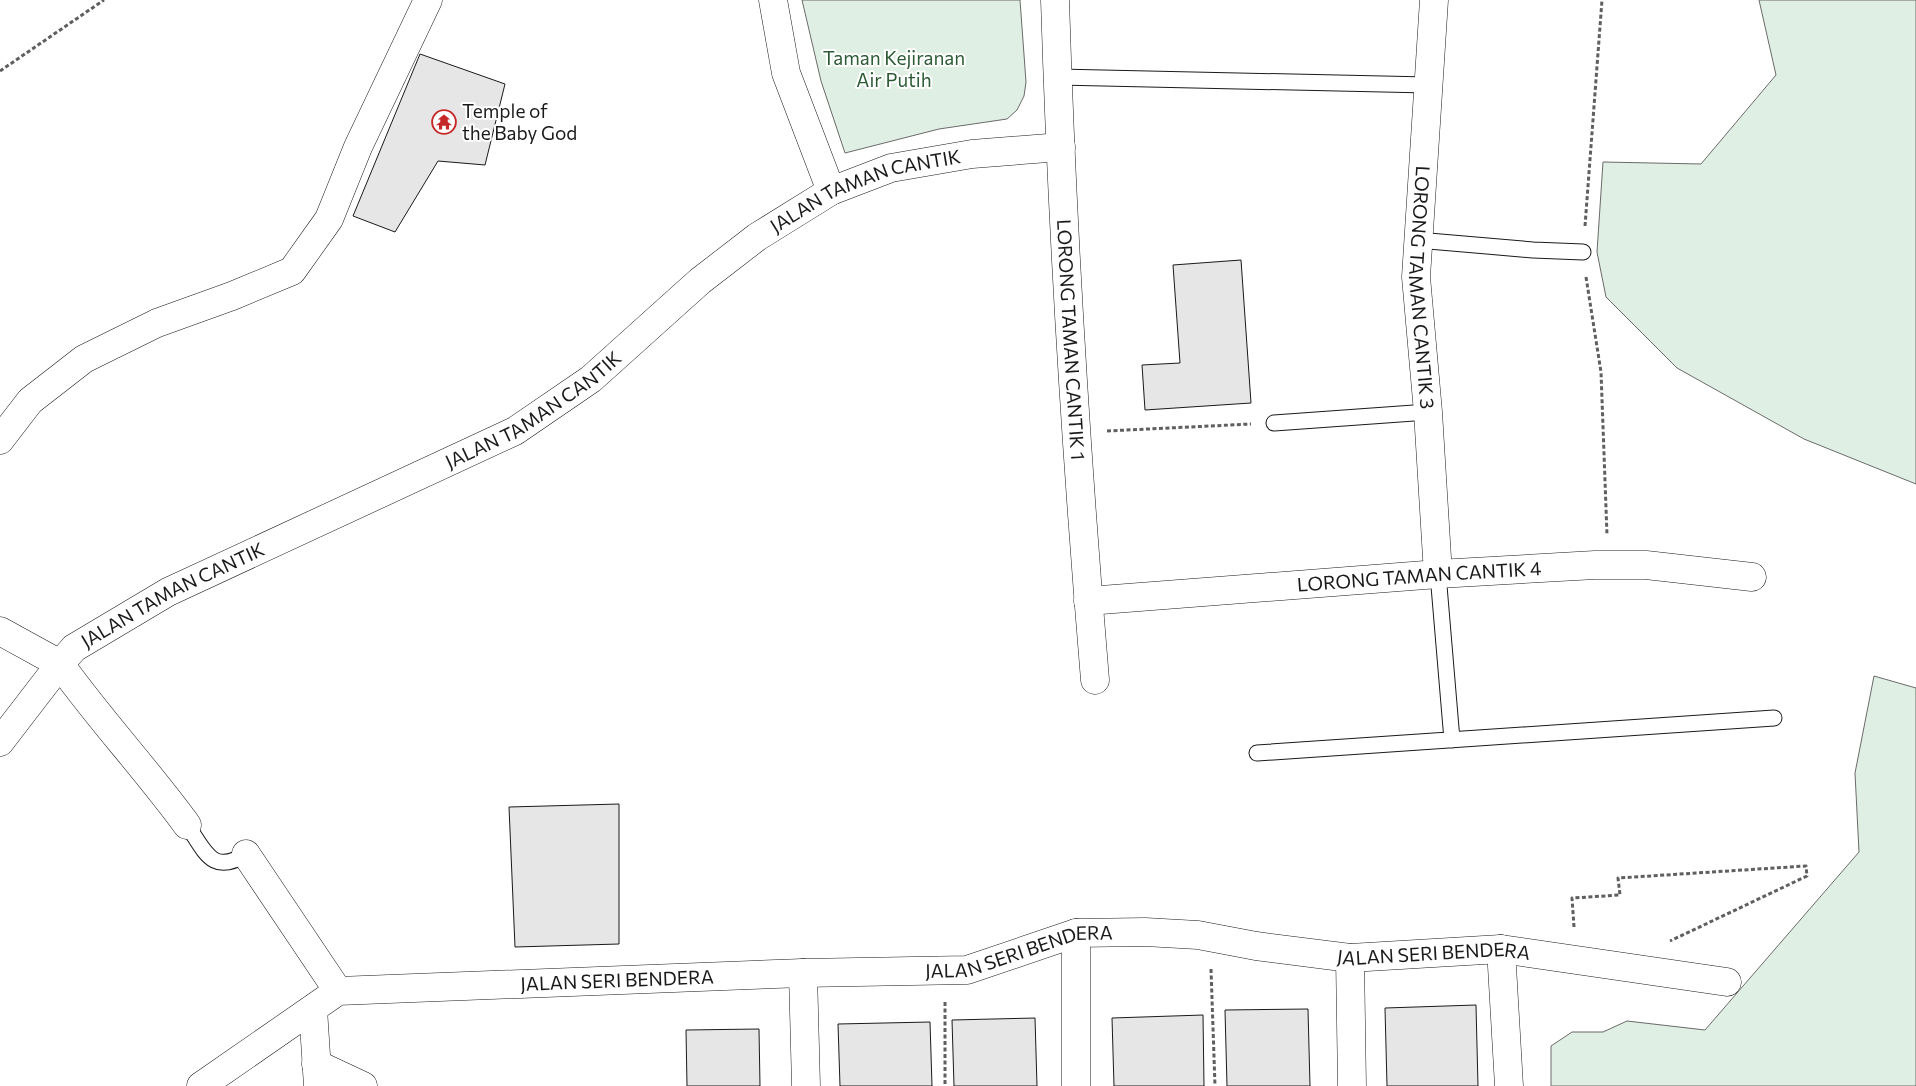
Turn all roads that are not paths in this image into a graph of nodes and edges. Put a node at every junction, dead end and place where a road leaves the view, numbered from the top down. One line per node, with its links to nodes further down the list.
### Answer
1 (428, 0): 13 (street)
2 (773, 0): 8 (street)
3 (1055, 0): 5 (street, LORONG TAMAN CANTIK 1)
4 (1434, 0): 6 (street, LORONG TAMAN CANTIK 3)
5 (1058, 77): 6 (lane); 7 (street, LORONG TAMAN CANTIK 1)
6 (1428, 85): 9 (street, LORONG TAMAN CANTIK 3)
7 (1061, 147): 8 (street, JALAN TAMAN CANTIK); 16 (street, LORONG TAMAN CANTIK 1)
8 (831, 192): 18 (street, JALAN TAMAN CANTIK)
9 (1417, 240): 10 (lane); 11 (street, LORONG TAMAN CANTIK 3)
10 (1582, 252)
11 (1428, 412): 12 (lane); 14 (street, LORONG TAMAN CANTIK 3)
12 (1274, 423)
13 (0, 440)
14 (1438, 574): 15 (street, LORONG TAMAN CANTIK 4); 16 (street, LORONG TAMAN CANTIK 4); 21 (lane)
15 (1752, 577)
16 (1088, 601): 19 (street, LORONG TAMAN CANTIK 1)
17 (0, 631): 18 (street)
18 (60, 664): 22 (street, JALAN TAMAN CANTIK); 24 (street)
19 (1095, 680)
20 (1774, 718): 21 (lane)
21 (1452, 740): 23 (lane)
22 (0, 742)
23 (1257, 753)
24 (187, 825): 25 (lane)
25 (246, 854): 31 (street)
26 (1076, 933): 28 (street, JALAN SERI BENDERA); 29 (street, JALAN SERI BENDERA); 37 (street)
27 (1501, 949): 28 (street, JALAN SERI BENDERA); 30 (street, JALAN SERI BENDERA); 39 (street)
28 (1350, 958): 38 (street)
29 (803, 973): 31 (street, JALAN SERI BENDERA); 36 (street)
30 (1727, 982)
31 (338, 991): 32 (street)
32 (313, 1009): 33 (street); 34 (street)
33 (317, 1075): 35 (street)
34 (201, 1086)
35 (363, 1086)
36 (806, 1086)
37 (1076, 1086)
38 (1352, 1086)
39 (1509, 1086)

